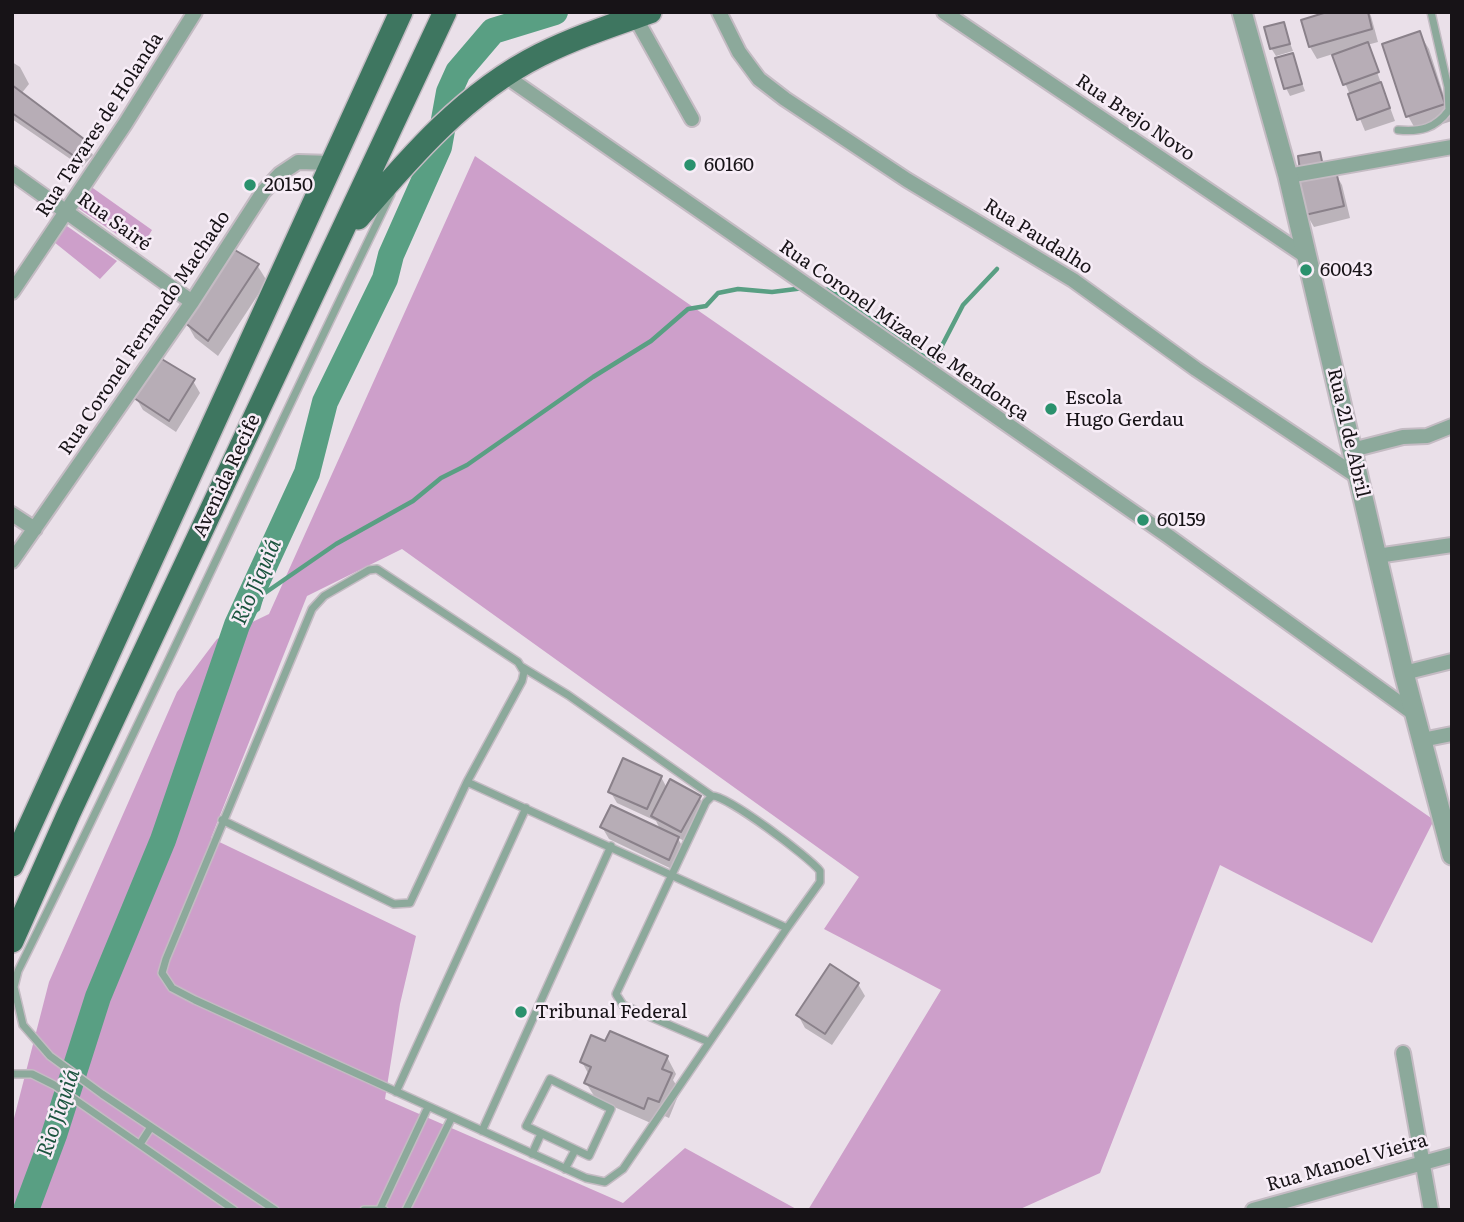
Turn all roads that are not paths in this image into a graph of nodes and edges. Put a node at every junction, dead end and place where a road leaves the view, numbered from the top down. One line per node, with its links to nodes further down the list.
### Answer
1 (195, 12): 17 (street, Rua Tavares de Holanda)
2 (401, 12): 14 (main road, Avenida Recife)
3 (445, 12): 18 (main road, Avenida Recife)
4 (719, 12): 24 (street, Rua Paudalho)
5 (944, 12): 19 (street, Rua Brejo Novo)
6 (1242, 12): 16 (street, Rua 21 de Abril)
7 (1431, 12): 11 (lane)
8 (643, 15): 9 (main road); 10 (street)
9 (507, 77): 13 (main road); 33 (street, Rua Coronel Mizael de Mendonça)
10 (692, 119)
11 (1398, 130)
12 (1452, 147): 16 (street)
13 (408, 159): 18 (main road); 52 (lane)
14 (332, 163): 21 (street, Rua Coronel Fernando Machado); 42 (main road, Avenida Recife)
15 (12, 173): 17 (street, Rua Sairé)
16 (1288, 176): 19 (street, Rua 21 de Abril)
17 (67, 212): 20 (street, Rua Tavares de Holanda); 21 (street, Rua Sairé)
18 (333, 247): 45 (main road, Avenida Recife)
19 (1304, 255): 23 (street, Rua 21 de Abril)
20 (12, 292)
21 (192, 302): 26 (street, Rua Coronel Fernando Machado)
22 (1452, 426): 23 (street)
23 (1352, 450): 24 (street, Rua 21 de Abril)
24 (1358, 477): 28 (street, Rua 21 de Abril)
25 (12, 514): 26 (street)
26 (35, 529): 29 (street, Rua Coronel Fernando Machado)
27 (1452, 545): 28 (street)
28 (1377, 556): 32 (street, Rua 21 de Abril)
29 (12, 561)
30 (1452, 661): 32 (street)
31 (522, 667): 36 (lane); 37 (lane); 39 (lane)
32 (1404, 673): 33 (street, Rua 21 de Abril)
33 (1416, 715): 35 (street, Rua 21 de Abril)
34 (1452, 734): 35 (street)
35 (1422, 740): 41 (street, Rua 21 de Abril)
36 (467, 782): 38 (lane); 39 (lane)
37 (712, 796): 43 (lane); 44 (lane)
38 (526, 808): 40 (lane); 49 (lane)
39 (222, 820): 49 (lane)
40 (611, 846): 43 (lane); 53 (lane)
41 (1452, 855)
42 (12, 864)
43 (671, 873): 44 (lane); 46 (lane)
44 (787, 928): 46 (lane)
45 (12, 941)
46 (709, 1042): 60 (lane)
47 (1403, 1054): 59 (street)
48 (12, 1074): 55 (lane)
49 (396, 1092): 50 (lane)
50 (428, 1107): 51 (lane); 61 (lane)
51 (452, 1117): 53 (lane); 66 (lane)
52 (152, 1127): 55 (lane); 64 (lane)
53 (482, 1131): 57 (lane)
54 (540, 1136): 56 (lane); 56 (lane); 57 (lane)
55 (140, 1144): 63 (lane)
56 (574, 1152): 60 (lane)
57 (532, 1154): 60 (lane)
58 (1452, 1155): 59 (street, Rua Manoel Vieira)
59 (1422, 1162): 62 (street, Rua Manoel Vieira); 67 (street)
60 (565, 1169)
61 (382, 1209): 65 (lane)
62 (1257, 1209)
63 (234, 1210)
64 (275, 1210)
65 (364, 1210)
66 (406, 1210)
67 (1431, 1210)

